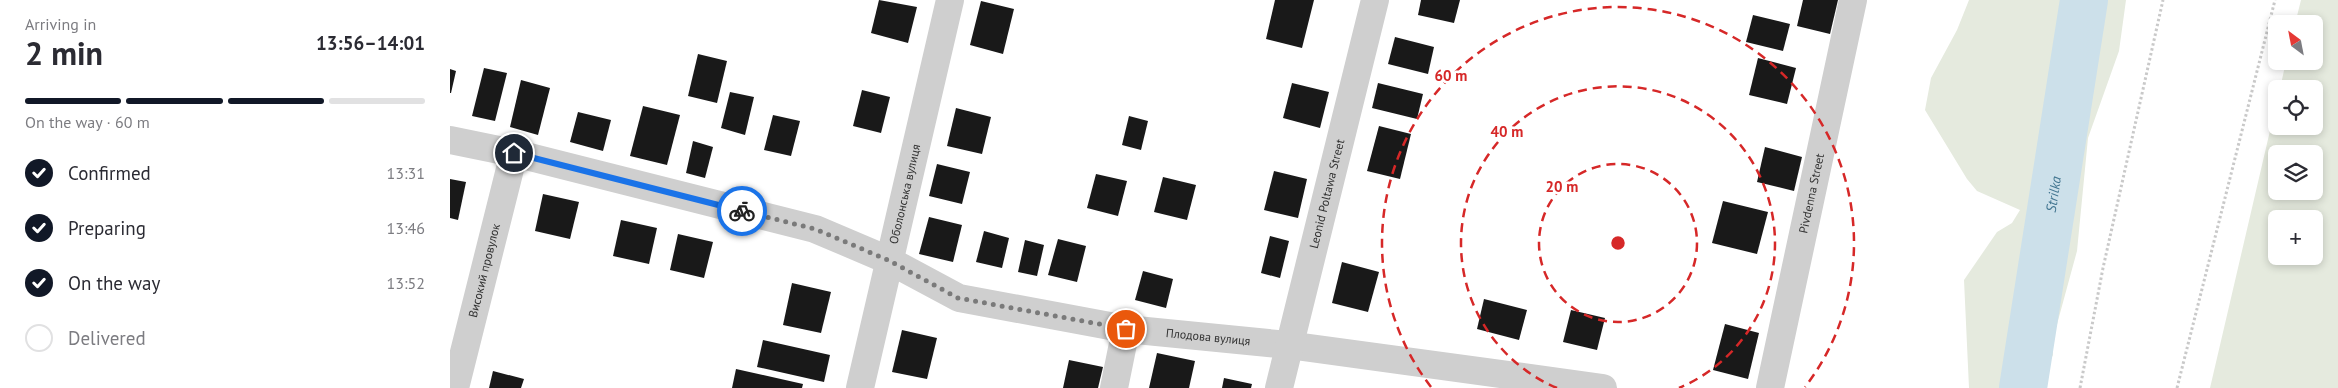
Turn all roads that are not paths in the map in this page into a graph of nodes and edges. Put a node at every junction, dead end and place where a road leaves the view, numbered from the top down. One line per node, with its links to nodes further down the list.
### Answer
1 (950, 0): 6 (street, Оболонська вулиця)
2 (1375, 0): 8 (street, Leonid Poltawa Street)
3 (1854, 0): 14 (street, Pivdenna Street)
4 (450, 140): 5 (street, Плодова вулиця)
5 (514, 153): 6 (street, Плодова вулиця); 9 (street, Високий провулок)
6 (888, 260): 7 (street, Плодова вулиця); 10 (street, Оболонська вулиця)
7 (1126, 329): 8 (street, Плодова вулиця); 11 (street)
8 (1288, 345): 12 (street, Leonid Poltawa Street); 13 (street, Плодова вулиця)
9 (456, 388)
10 (860, 388)
11 (1114, 388)
12 (1279, 388)
13 (1603, 388)
14 (1770, 388)

